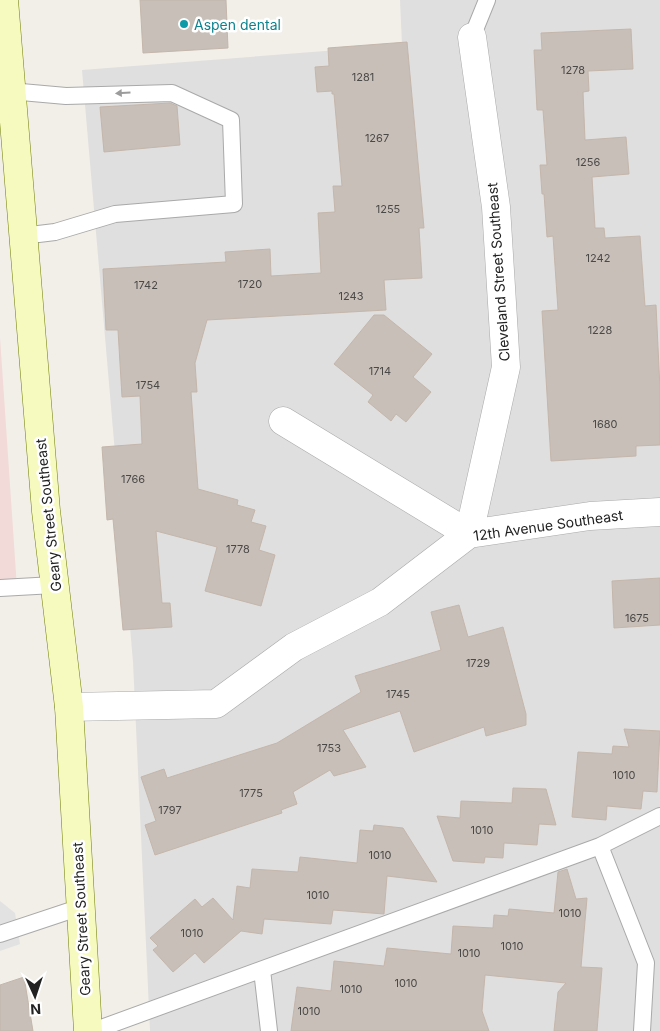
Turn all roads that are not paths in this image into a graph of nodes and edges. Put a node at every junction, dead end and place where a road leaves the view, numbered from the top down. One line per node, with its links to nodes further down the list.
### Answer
1 (4, 0): 4 (main road, Geary Street Southeast)
2 (487, 0): 3 (lane)
3 (472, 37): 8 (street, Cleveland Street Southeast)
4 (10, 91): 5 (main road, Geary Street Southeast); 5 (lane, one-way to 4)
5 (22, 236): 9 (main road, Geary Street Southeast)
6 (284, 421): 8 (street)
7 (660, 512): 8 (street, 12th Avenue Southeast)
8 (470, 534): 11 (street, 12th Avenue Southeast)
9 (54, 585): 10 (lane); 11 (main road, Geary Street Southeast)
10 (0, 588)
11 (69, 707): 14 (main road, Geary Street Southeast)
12 (660, 816): 13 (lane)
13 (600, 846): 16 (lane); 20 (lane)
14 (81, 907): 15 (lane); 17 (main road, Geary Street Southeast)
15 (0, 934)
16 (262, 970): 18 (lane); 19 (lane)
17 (88, 1031)
18 (93, 1031)
19 (269, 1031)
20 (642, 1031)

